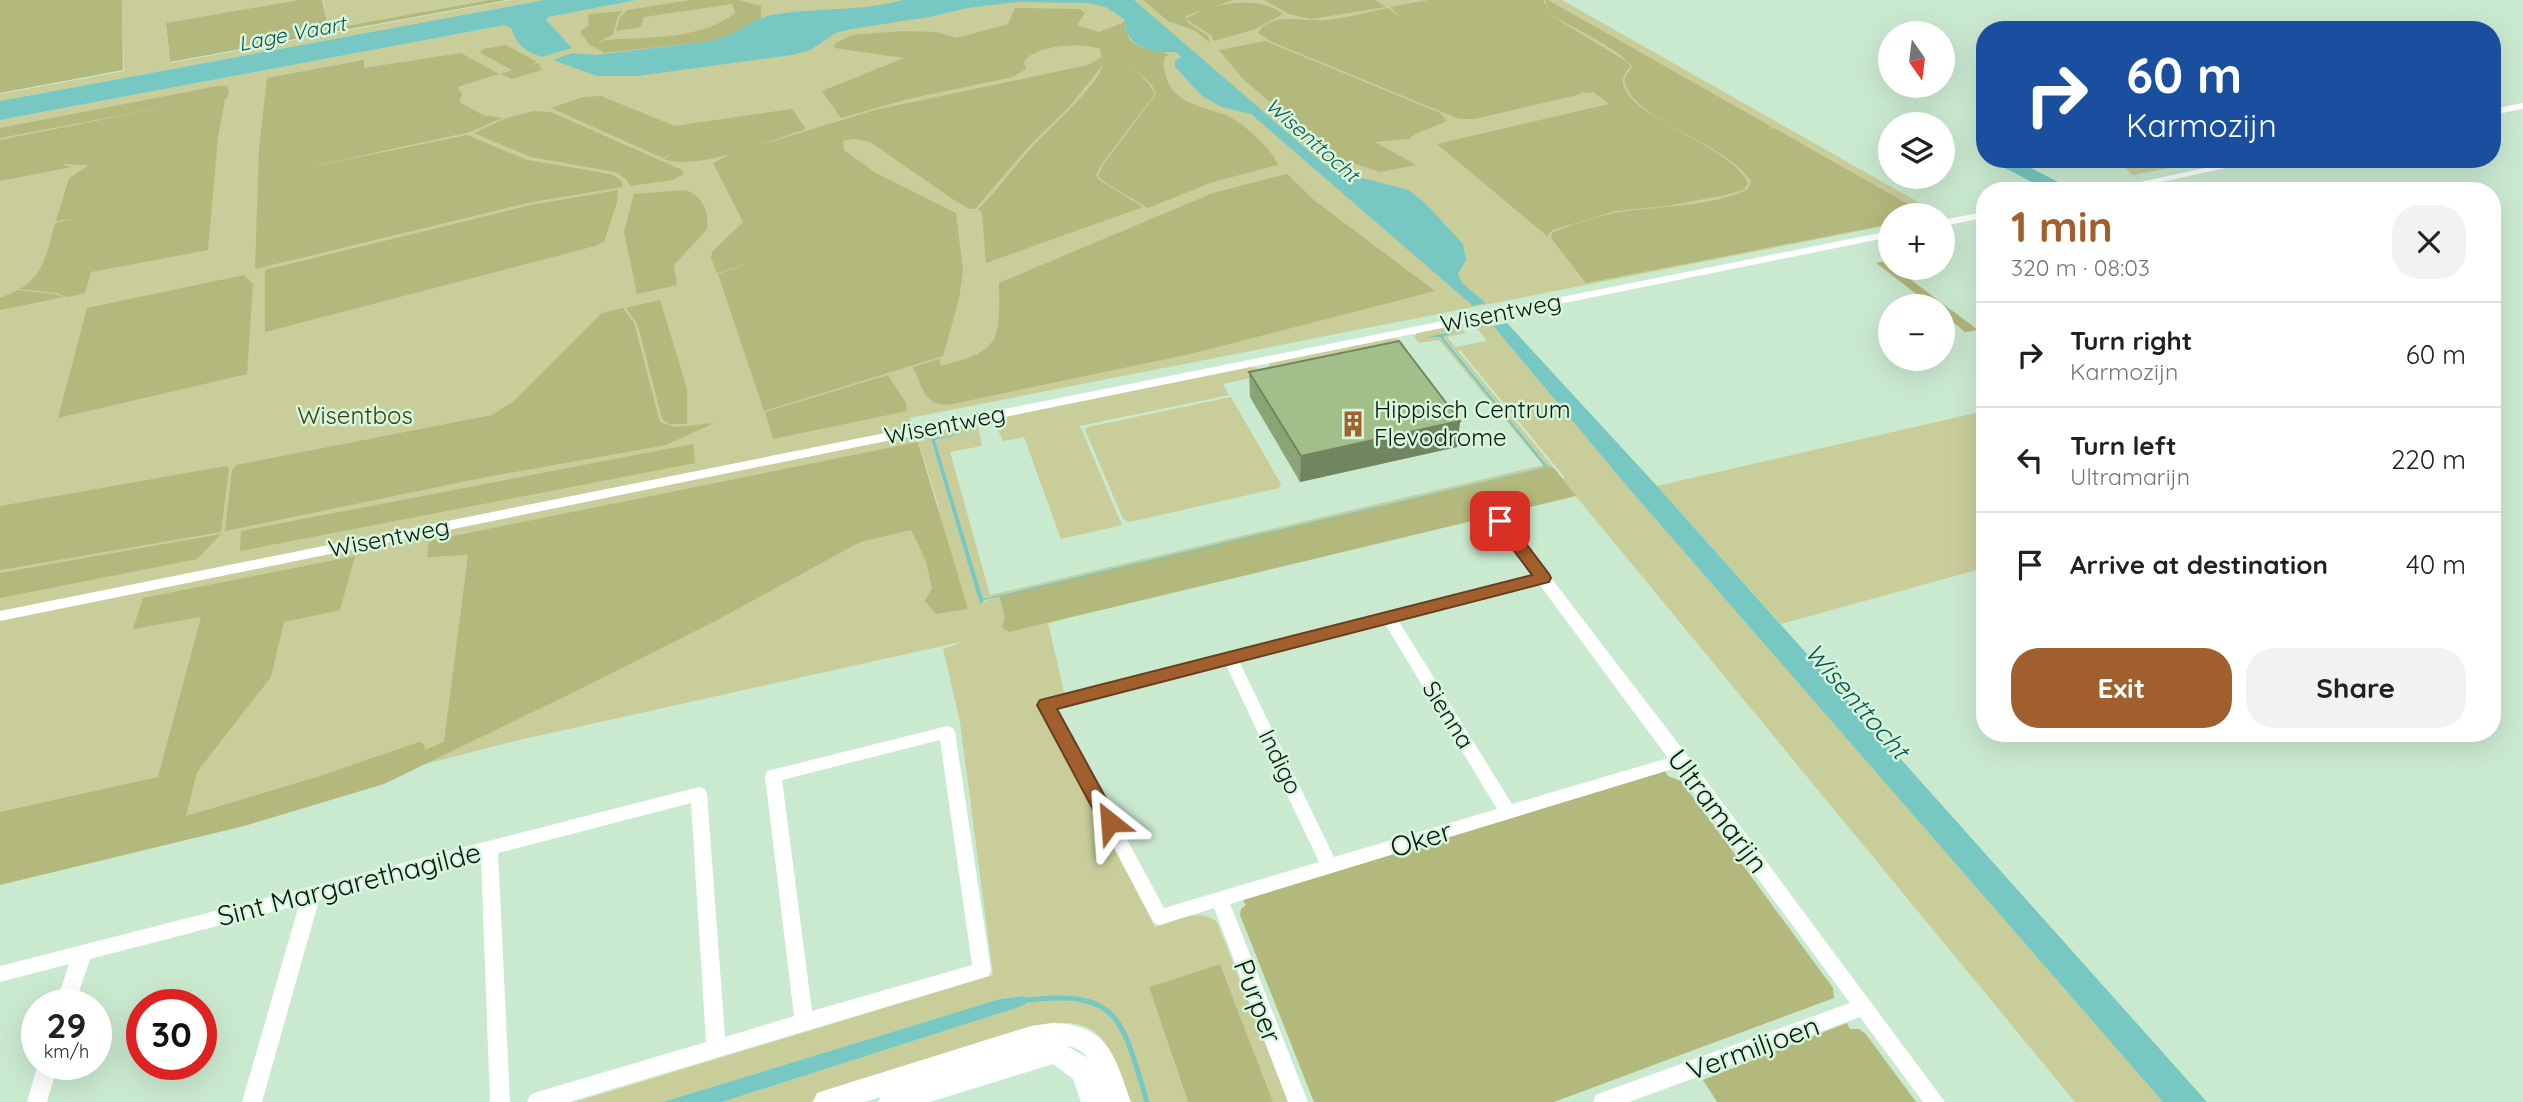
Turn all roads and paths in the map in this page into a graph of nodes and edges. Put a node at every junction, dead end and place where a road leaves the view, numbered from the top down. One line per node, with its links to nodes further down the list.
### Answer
1 (2523, 106): 2 (street)
2 (2501, 110)
3 (2218, 168): 4 (street)
4 (2149, 182)
5 (1976, 217): 6 (street)
6 (1955, 221)
7 (1878, 236): 10 (street, Wisentweg)
8 (1500, 521): 9 (street, Ultramarijn)
9 (1543, 578): 11 (street); 13 (street, Ultramarijn)
10 (0, 616)
11 (1388, 617): 12 (street); 14 (street, Sienna)
12 (1230, 658): 16 (street, Indigo); 18 (street, Oker)
13 (1681, 761): 14 (street, Oker); 22 (street, Ultramarijn)
14 (1508, 813): 16 (street, Oker)
15 (489, 848): 17 (street, Sint Margarethagilde); 24 (street, Sint Margarethagilde); 28 (street)
16 (1330, 866): 18 (street, Oker)
17 (312, 892): 19 (street, Sint Margarethagilde); 27 (street)
18 (1219, 899): 34 (street, Purper)
19 (82, 954): 20 (street, Sint Margarethagilde); 21 (street)
20 (0, 974)
21 (71, 989)
22 (1864, 1007): 35 (street, Vermiljoen); 36 (street, Ultramarijn)
23 (804, 1022): 23 (street); 24 (street)
24 (716, 1048): 29 (street)
25 (43, 1080): 26 (street)
26 (37, 1102)
27 (252, 1102)
28 (500, 1102)
29 (537, 1102)
30 (826, 1102): 33 (street)
31 (891, 1102): 32 (street)
32 (1094, 1102)
33 (1118, 1102)
34 (1298, 1102)
35 (1603, 1102)
36 (1935, 1102)

